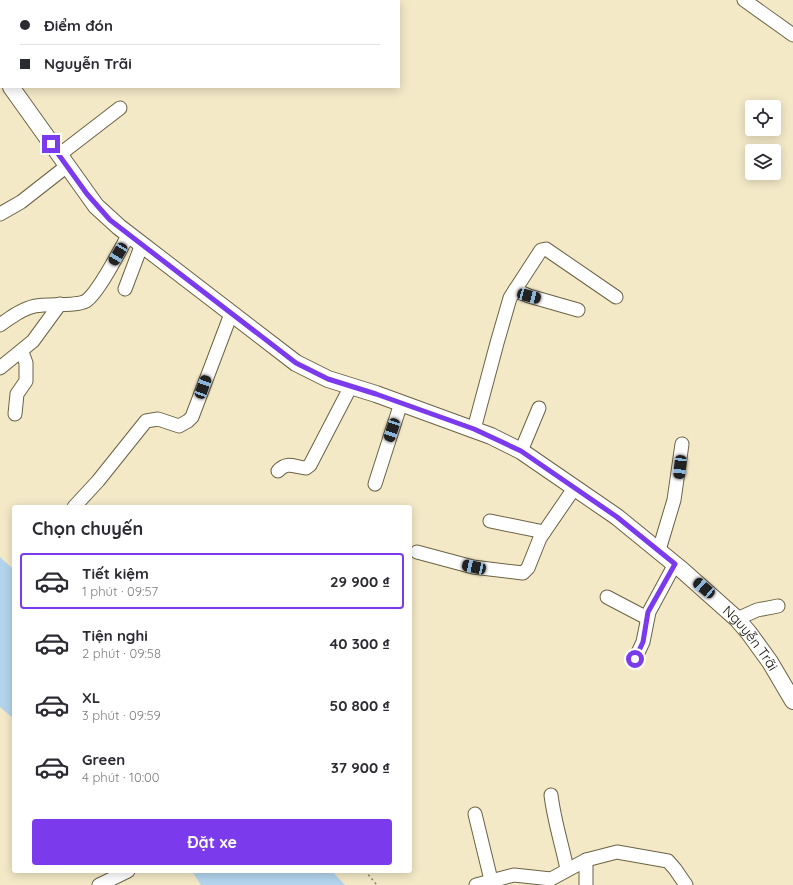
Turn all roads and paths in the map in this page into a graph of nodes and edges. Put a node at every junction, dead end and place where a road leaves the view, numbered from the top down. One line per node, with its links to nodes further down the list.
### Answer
1 (744, 0): 2 (street)
2 (793, 35)
3 (11, 88): 5 (main road, Nguyễn Trãi)
4 (120, 108): 5 (street)
5 (63, 161): 6 (street); 7 (main road, Nguyễn Trãi)
6 (0, 214)
7 (129, 234): 8 (main road, Nguyễn Trãi); 12 (street)
8 (142, 244): 9 (street); 14 (main road, Nguyễn Trãi)
9 (125, 289)
10 (514, 290): 11 (street); 13 (street); 22 (street)
11 (616, 297)
12 (60, 304): 15 (street); 16 (street)
13 (578, 310)
14 (231, 314): 18 (main road, Nguyễn Trãi); 28 (street)
15 (0, 325)
16 (22, 352): 17 (street); 21 (street)
17 (0, 368)
18 (351, 386): 19 (main road, Nguyễn Trãi); 25 (street)
19 (401, 403): 22 (main road, Nguyễn Trãi); 26 (street)
20 (540, 408): 24 (street)
21 (15, 414)
22 (474, 429): 24 (main road, Nguyễn Trãi)
23 (682, 444): 31 (street)
24 (521, 451): 27 (main road, Nguyễn Trãi)
25 (278, 472)
26 (375, 484)
27 (575, 487): 30 (street); 31 (main road, Nguyễn Trãi)
28 (76, 505)
29 (490, 520): 30 (street)
30 (544, 532): 32 (street)
31 (659, 550): 33 (main road, Nguyễn Trãi)
32 (418, 552)
33 (675, 564): 36 (street); 37 (main road, Nguyễn Trãi)
34 (607, 597): 36 (street)
35 (778, 606): 37 (street)
36 (647, 618): 38 (street)
37 (736, 619): 39 (main road, Nguyễn Trãi)
38 (635, 659)
39 (793, 701)
40 (551, 795): 43 (street)
41 (475, 814): 46 (street)
42 (586, 860): 43 (street); 50 (street); 51 (street)
43 (567, 869): 46 (street)
44 (124, 873): 47 (street)
45 (367, 873): 48 (path)
46 (491, 880): 49 (street)
47 (99, 885)
48 (377, 885)
49 (476, 885)
50 (586, 885)
51 (686, 885)

